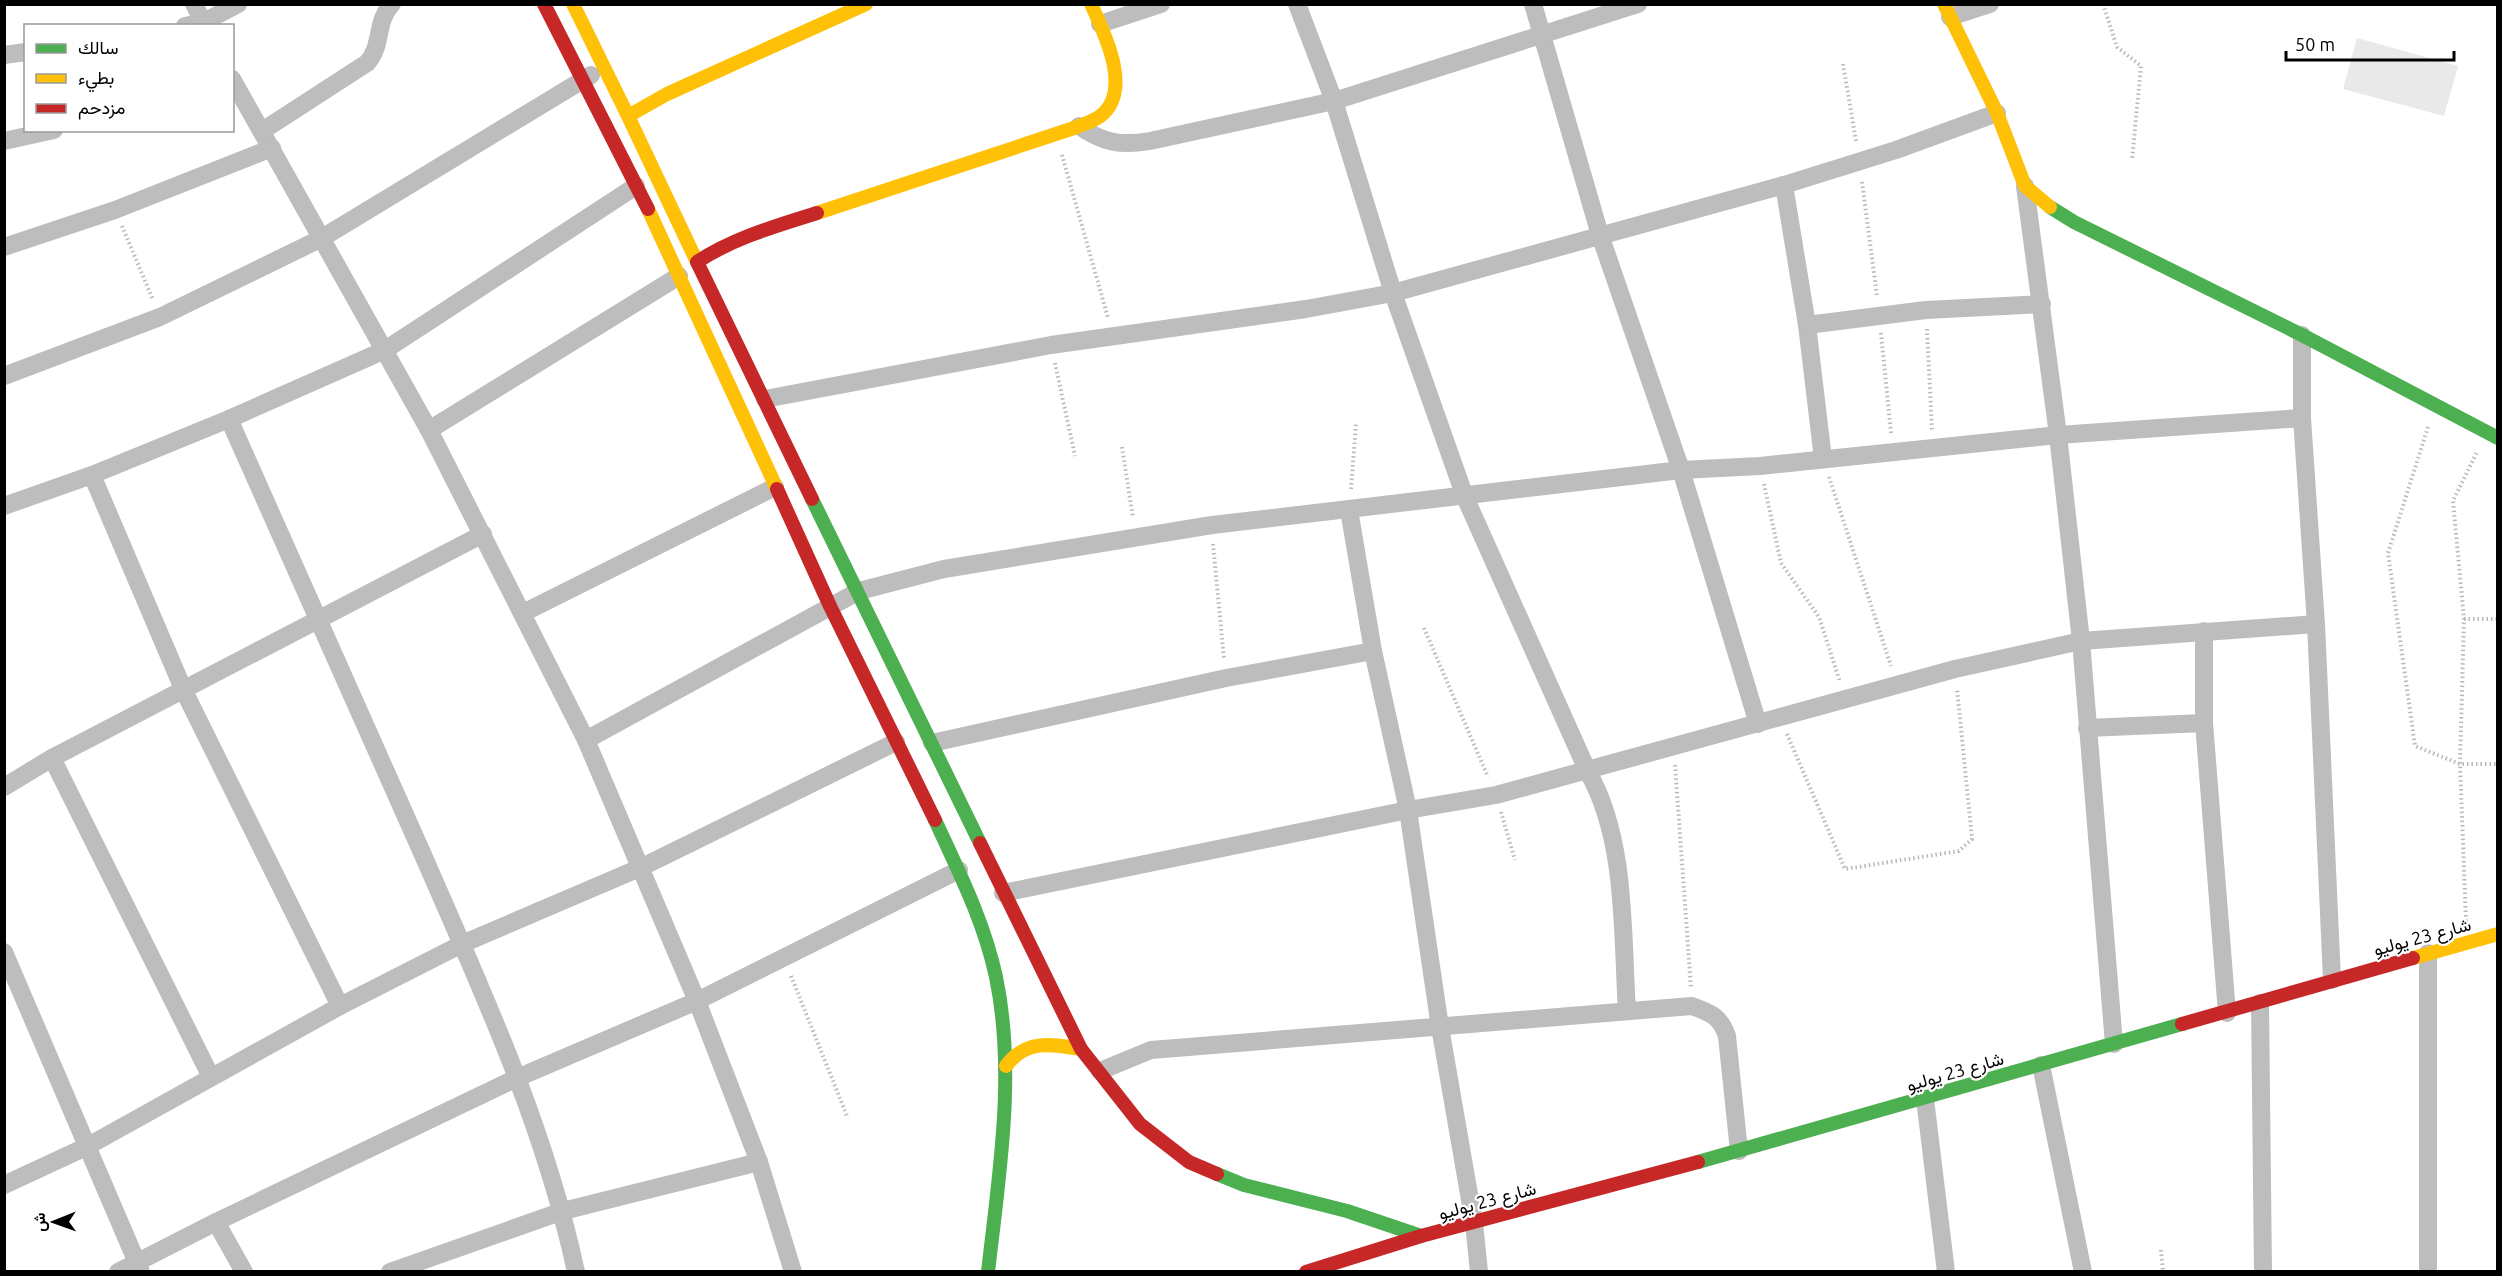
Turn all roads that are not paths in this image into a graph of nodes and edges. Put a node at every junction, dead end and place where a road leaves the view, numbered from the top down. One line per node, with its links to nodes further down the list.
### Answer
1 (194, 4): 14 (street)
2 (238, 4): 14 (street)
3 (392, 4): 26 (street)
4 (544, 4): 20 (street)
5 (573, 4): 19 (street)
6 (866, 4): 24 (street)
7 (1091, 4): 15 (street)
8 (1161, 4): 15 (street)
9 (1297, 4): 22 (street)
10 (1533, 4): 16 (street)
11 (1638, 4): 16 (street)
12 (1990, 4): 13 (street)
13 (1947, 11): 23 (street)
14 (205, 24)
15 (1100, 24): 25 (street)
16 (1543, 37): 22 (street); 33 (street)
17 (24, 52): 18 (street)
18 (4, 55)
19 (603, 69): 20 (street); 24 (street)
20 (582, 81): 31 (street); 34 (street)
21 (234, 82): 26 (street)
22 (1334, 101): 25 (street); 38 (street)
23 (1997, 113): 30 (street); 32 (street)
24 (628, 116): 36 (street)
25 (1079, 126): 36 (street)
26 (262, 131): 29 (street)
27 (45, 132): 28 (street)
28 (4, 141)
29 (272, 148): 34 (street); 35 (street)
30 (1785, 185): 33 (street); 40 (street)
31 (636, 186): 37 (street); 42 (street)
32 (2025, 186): 39 (street); 41 (street)
33 (1600, 235): 38 (street); 51 (street)
34 (322, 238): 42 (street); 43 (street)
35 (4, 247)
36 (697, 262): 44 (street)
37 (679, 276): 47 (street); 53 (street)
38 (1393, 293): 44 (street); 54 (street)
39 (2042, 304): 40 (street); 48 (street)
40 (1807, 325): 50 (street)
41 (2302, 334): 45 (street); 49 (street)
42 (385, 350): 46 (street); 47 (street)
43 (4, 376)
44 (765, 399): 58 (street)
45 (2302, 418): 48 (street); 62 (street)
46 (229, 419): 52 (street); 61 (street)
47 (429, 430): 57 (street)
48 (2058, 435): 50 (street); 64 (street)
49 (2492, 435)
50 (1823, 459): 51 (street)
51 (1681, 470): 54 (street); 68 (street)
52 (92, 475): 55 (street); 66 (street)
53 (775, 487): 59 (street); 60 (street)
54 (1465, 497): 56 (street); 74 (street)
55 (4, 506)
56 (1349, 510): 58 (street); 65 (street)
57 (483, 534): 60 (street); 61 (street)
58 (859, 591): 59 (street); 72 (street)
59 (830, 606): 70 (street); 71 (street)
60 (523, 613): 70 (street)
61 (318, 618): 66 (street); 81 (street)
62 (2316, 624): 63 (street); 84 (street)
63 (2204, 631): 64 (street); 67 (street)
64 (2080, 641): 68 (street); 69 (street)
65 (1373, 651): 72 (street); 76 (street)
66 (184, 691): 73 (street); 87 (street)
67 (2204, 723): 69 (street); 89 (street)
68 (1758, 724): 74 (street)
69 (2087, 728): 91 (street)
70 (586, 740): 77 (street)
71 (896, 742): 77 (street); 78 (street)
72 (932, 743): 79 (street)
73 (52, 758): 75 (street); 96 (street)
74 (1588, 772): 76 (street); 88 (street)
75 (4, 788)
76 (1408, 810): 79 (street); 90 (street)
77 (642, 867): 81 (street); 85 (street)
78 (959, 870): 85 (street); 94 (street)
79 (1003, 893): 92 (street)
80 (2498, 934): 83 (street, شارع 23 يوليو)
81 (462, 944): 87 (street); 97 (street)
82 (4, 952): 99 (street)
83 (2428, 953): 84 (street, شارع 23 يوليو); 119 (street)
84 (2332, 980): 86 (street, شارع 23 يوليو)
85 (697, 1001): 97 (street); 101 (street)
86 (2260, 1003): 89 (street, شارع 23 يوليو); 118 (street)
87 (340, 1006): 96 (street)
88 (1628, 1011): 90 (street); 100 (street)
89 (2227, 1013): 91 (street, شارع 23 يوليو)
90 (1440, 1027): 95 (street); 105 (street)
91 (2114, 1044): 93 (street, شارع 23 يوليو)
92 (1081, 1049): 94 (street); 95 (street)
93 (2041, 1065): 98 (street, شارع 23 يوليو); 117 (street)
94 (1006, 1066): 113 (street)
95 (1100, 1071): 106 (street)
96 (211, 1077): 99 (street)
97 (517, 1078): 103 (street); 104 (street)
98 (1924, 1099): 100 (street, شارع 23 يوليو); 116 (street)
99 (88, 1146): 102 (street); 107 (street)
100 (1740, 1151): 105 (street, شارع 23 يوليو)
101 (759, 1162): 103 (street); 112 (street)
102 (4, 1185)
103 (563, 1211): 110 (street); 111 (street)
104 (216, 1222): 107 (street); 109 (street)
105 (1474, 1222): 106 (street, شارع 23 يوليو); 115 (street)
106 (1421, 1236): 114 (street, شارع 23 يوليو)
107 (139, 1267): 108 (street)
108 (118, 1272)
109 (244, 1272)
110 (390, 1272)
111 (576, 1272)
112 (793, 1272)
113 (988, 1272)
114 (1306, 1272)
115 (1479, 1272)
116 (1946, 1272)
117 (2084, 1272)
118 (2263, 1272)
119 (2428, 1272)

